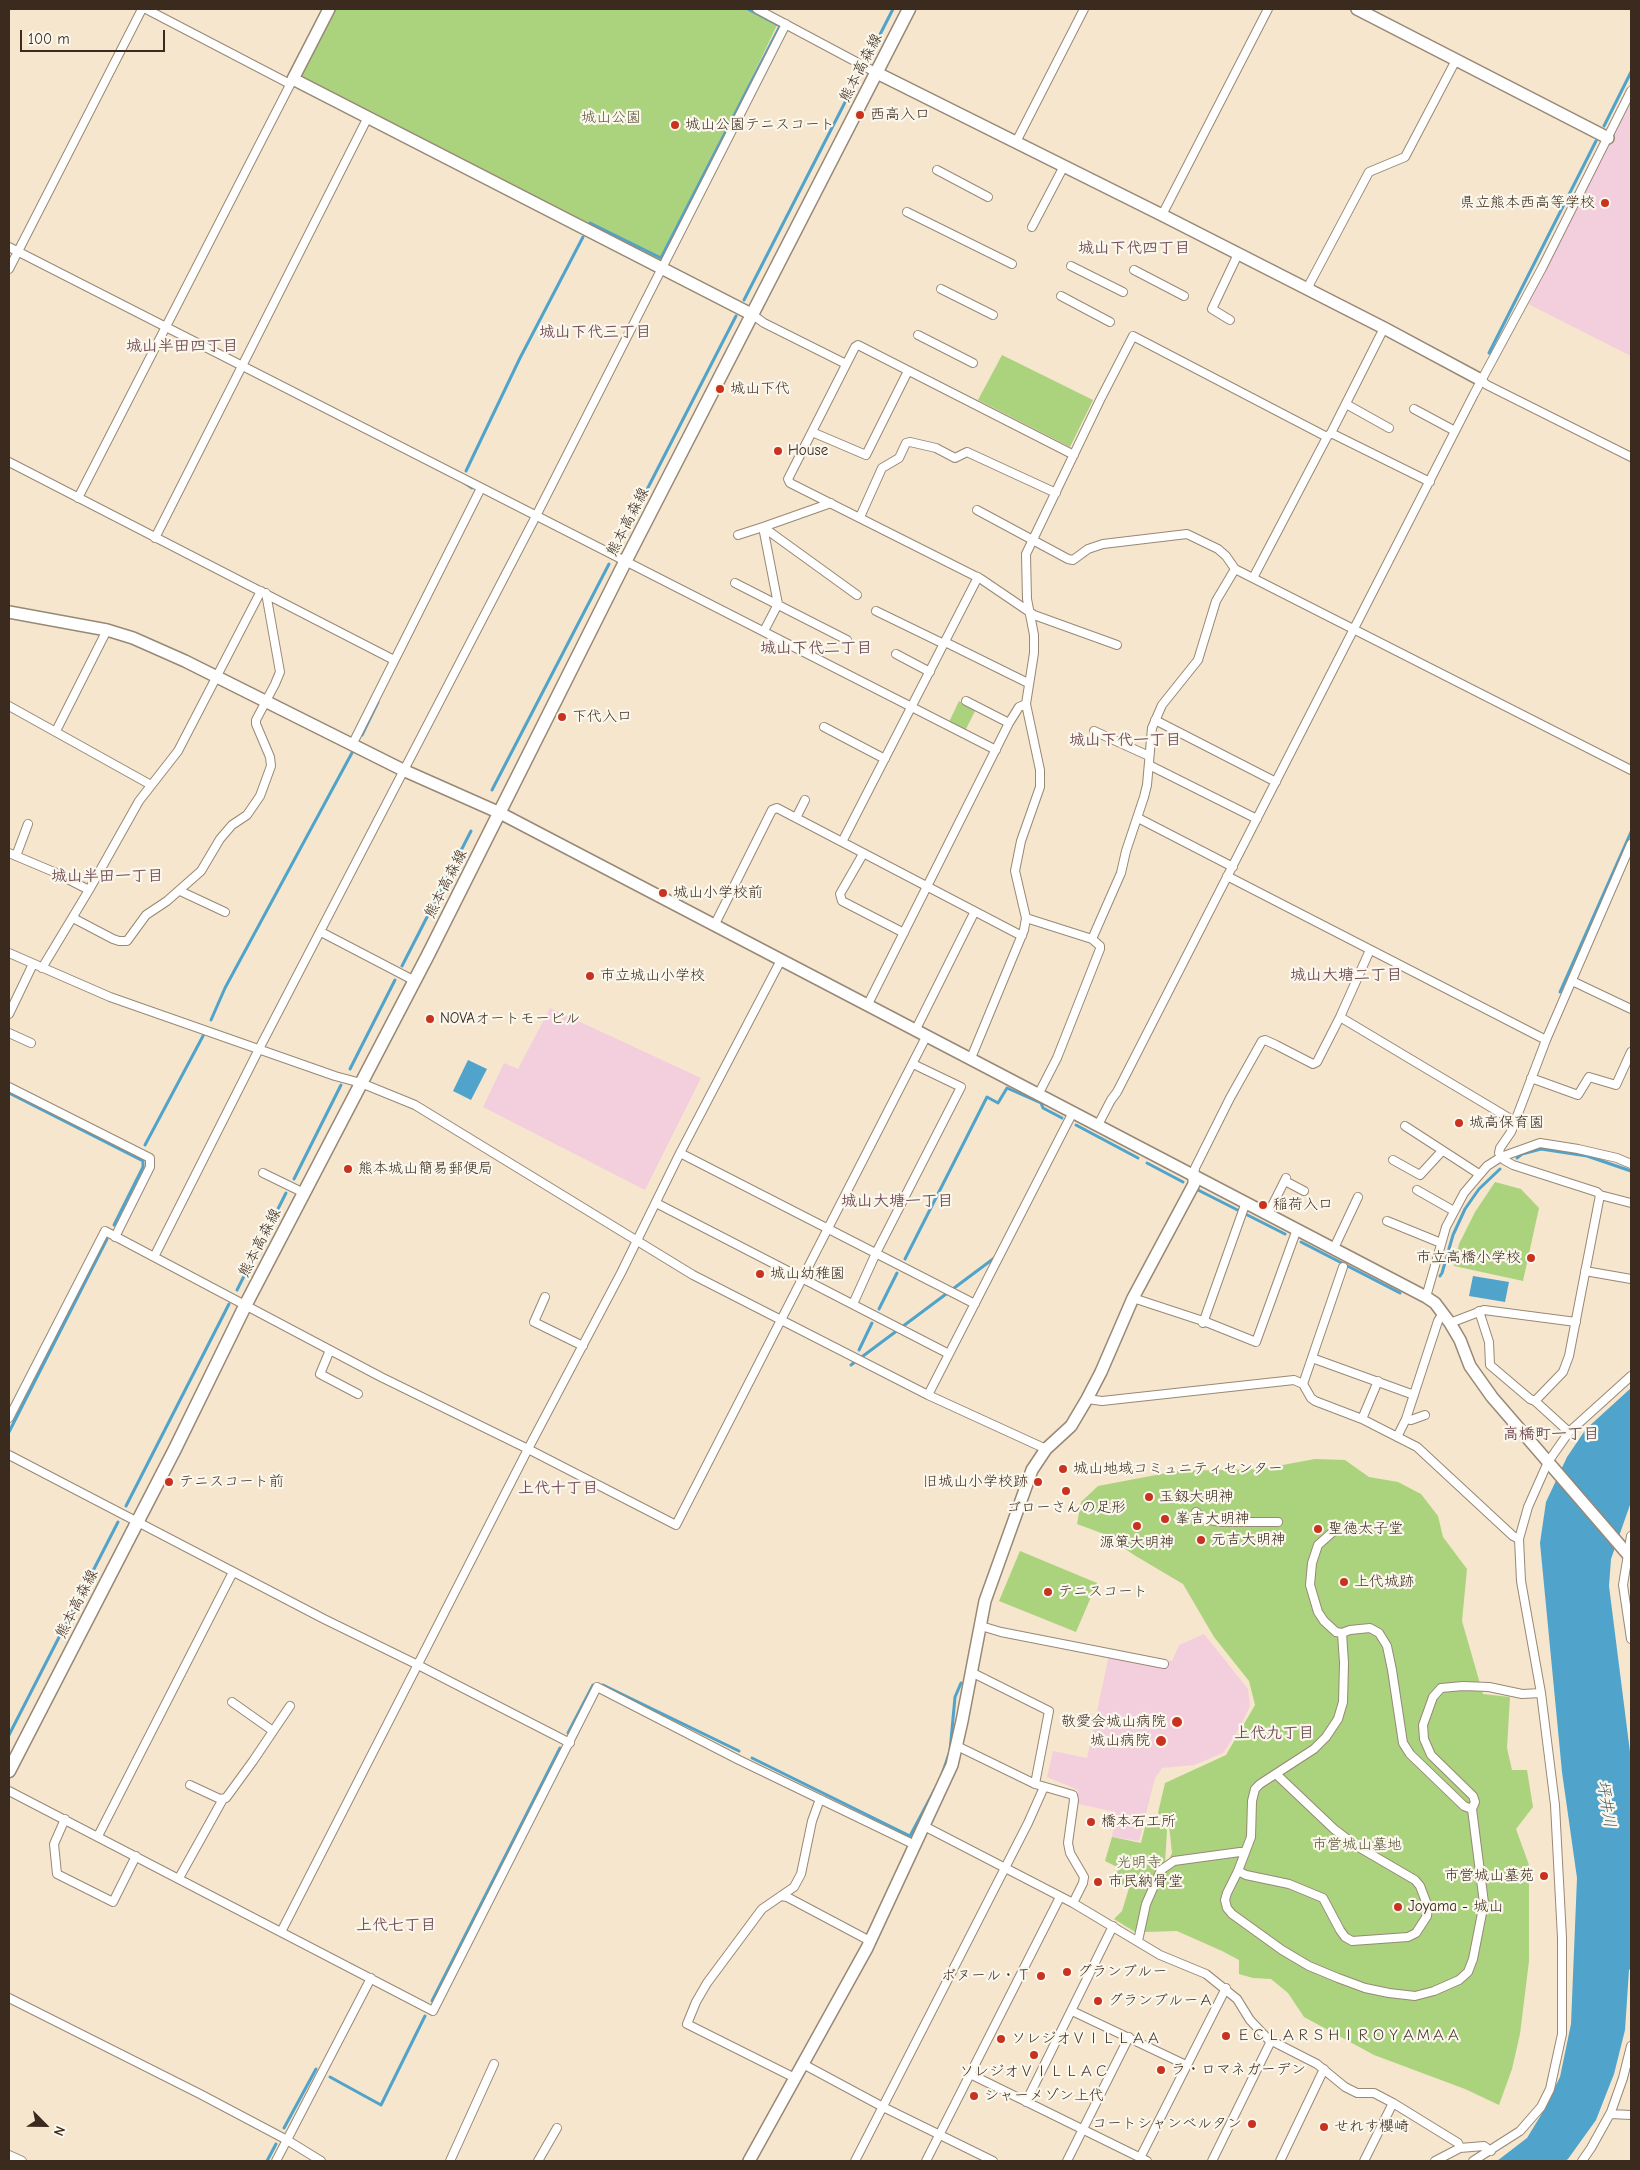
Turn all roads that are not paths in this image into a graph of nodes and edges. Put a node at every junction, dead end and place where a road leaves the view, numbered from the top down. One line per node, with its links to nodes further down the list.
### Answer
1 (142, 9): 24 (street)
2 (146, 9): 12 (street)
3 (328, 9): 12 (street)
4 (757, 9): 9 (street)
5 (909, 9): 11 (main road, 熊本高森線)
6 (1084, 9): 16 (street)
7 (1268, 9): 21 (street)
8 (1357, 9): 10 (street)
9 (786, 24): 11 (street); 28 (street)
10 (1456, 60): 15 (street); 32 (street)
11 (877, 72): 16 (street); 36 (main road, 熊本高森線)
12 (291, 82): 14 (street); 41 (street)
13 (1631, 91): 15 (street)
14 (368, 117): 28 (street); 45 (street)
15 (1608, 138): 47 (street)
16 (1016, 142): 17 (street)
17 (1064, 166): 21 (street); 22 (street)
18 (937, 170): 19 (street)
19 (988, 197)
20 (907, 212): 26 (street)
21 (1162, 215): 25 (street)
22 (1032, 227)
23 (9, 248): 24 (street)
24 (17, 252): 29 (street); 41 (street)
25 (1238, 254): 32 (street); 38 (street)
26 (1012, 264)
27 (1070, 266): 33 (street)
28 (661, 267): 36 (street); 63 (street)
29 (9, 269)
30 (1134, 270): 35 (street)
31 (941, 289): 37 (street)
32 (1308, 290): 40 (street)
33 (1123, 292)
34 (1061, 296): 39 (street)
35 (1184, 296)
36 (753, 315): 44 (street); 69 (main road, 熊本高森線)
37 (993, 315)
38 (1230, 320)
39 (1110, 322)
40 (1384, 328): 47 (street); 48 (street)
41 (166, 329): 45 (street); 60 (street)
42 (918, 335): 43 (street)
43 (973, 363)
44 (846, 364): 46 (street); 52 (street)
45 (241, 367): 58 (street); 67 (street)
46 (908, 371): 52 (street); 54 (street)
47 (1481, 380): 51 (street); 55 (street)
48 (1346, 404): 50 (street); 53 (street)
49 (1414, 409): 51 (street)
50 (1388, 428)
51 (1455, 431): 57 (street)
52 (812, 432): 61 (street)
53 (1329, 435): 54 (street); 57 (street); 72 (street)
54 (1074, 455): 59 (street)
55 (1631, 457)
56 (9, 462): 60 (street)
57 (1430, 482): 80 (street)
58 (480, 488): 63 (street); 87 (street)
59 (1056, 493): 64 (street); 68 (street)
60 (78, 498): 67 (street)
61 (831, 503): 64 (street); 65 (street)
62 (977, 510): 68 (street)
63 (536, 516): 69 (street); 106 (street)
64 (860, 517): 71 (street)
65 (763, 527): 66 (street); 75 (street); 76 (street)
66 (738, 535)
67 (155, 538): 74 (street)
68 (1033, 540): 70 (street); 78 (street)
69 (625, 562): 82 (street); 111 (main road, 熊本高森線)
70 (1234, 568): 72 (street); 96 (street)
71 (978, 577): 78 (street); 84 (street)
72 (1253, 578): 80 (street)
73 (735, 583): 76 (street)
74 (263, 592): 87 (street); 89 (street); 92 (street)
75 (857, 595)
76 (778, 604): 82 (street); 83 (street)
77 (876, 611): 84 (street)
78 (1028, 611): 85 (street); 90 (street)
79 (9, 612): 81 (street)
80 (1354, 629): 107 (street); 108 (street)
81 (107, 630): 89 (street); 99 (street)
82 (764, 631): 95 (street)
83 (847, 640)
84 (945, 643): 88 (street); 90 (street)
85 (1117, 645)
86 (896, 654): 88 (street)
87 (394, 660): 101 (street)
88 (930, 672): 95 (street)
89 (216, 676): 92 (street); 109 (street)
90 (1028, 683): 93 (street)
91 (966, 701): 97 (street)
92 (266, 702): 101 (street); 125 (street)
93 (1026, 704): 97 (street); 129 (street)
94 (9, 706): 99 (street)
95 (911, 708): 102 (street); 104 (street)
96 (1155, 720): 103 (street); 108 (street)
97 (1009, 723): 102 (street)
98 (824, 727): 104 (street)
99 (56, 731): 109 (street)
100 (1094, 731): 103 (street)
101 (352, 745): 106 (street)
102 (996, 750): 123 (street)
103 (1149, 756): 105 (street)
104 (885, 759): 116 (street)
105 (1149, 765): 113 (street); 114 (street)
106 (403, 770): 111 (street); 131 (street)
107 (1631, 770)
108 (1276, 782): 114 (street)
109 (150, 785): 124 (street)
110 (805, 800): 112 (street)
111 (500, 813): 130 (street); 140 (main road, 熊本高森線)
112 (796, 818): 116 (street); 130 (street)
113 (1138, 818): 121 (street); 134 (street)
114 (1257, 819): 121 (street)
115 (28, 824): 118 (street)
116 (842, 842): 119 (street)
117 (1631, 844): 120 (street)
118 (12, 854): 124 (street)
119 (863, 854): 123 (street); 132 (street)
120 (1628, 859): 141 (street)
121 (1232, 867): 122 (street)
122 (1227, 876): 135 (street); 161 (street)
123 (927, 888): 127 (street); 132 (street)
124 (89, 890): 128 (street)
125 (180, 891): 126 (street); 128 (street)
126 (226, 912)
127 (974, 913): 133 (street); 146 (street)
128 (72, 918): 139 (street)
129 (1026, 918): 133 (street); 134 (street)
130 (714, 926): 137 (street)
131 (321, 932): 140 (street); 151 (street)
132 (904, 933): 142 (street)
133 (1022, 936): 153 (street)
134 (1092, 939): 158 (street)
135 (1370, 950): 145 (street); 149 (street)
136 (9, 953): 138 (street)
137 (781, 960): 142 (street); 164 (street)
138 (33, 964): 139 (street); 144 (street)
139 (42, 968): 151 (street)
140 (415, 981): 156 (main road, 熊本高森線)
141 (1572, 981): 143 (street); 149 (street)
142 (868, 1004): 146 (street)
143 (1631, 1008)
144 (9, 1014)
145 (1340, 1017): 160 (street); 170 (street)
146 (916, 1029): 148 (street)
147 (9, 1033): 150 (street)
148 (928, 1035): 153 (street); 154 (street)
149 (1546, 1040): 155 (street)
150 (30, 1043)
151 (259, 1048): 156 (street); 189 (street)
152 (1631, 1052): 155 (street)
153 (971, 1058): 158 (street)
154 (913, 1064): 182 (street); 188 (street)
155 (1531, 1078): 160 (street)
156 (361, 1083): 173 (main road, 熊本高森線); 185 (street)
157 (9, 1087): 184 (street)
158 (1038, 1093): 159 (street)
159 (1073, 1112): 161 (street); 199 (street)
160 (1514, 1121): 165 (street)
161 (1098, 1125): 170 (street)
162 (1405, 1126): 163 (street)
163 (1442, 1150): 166 (street); 169 (street)
164 (680, 1153): 176 (street); 182 (street)
165 (1501, 1157): 167 (street); 169 (street); 174 (street)
166 (1393, 1160)
167 (1631, 1164)
168 (264, 1173): 173 (street)
169 (1479, 1174): 179 (street)
170 (1194, 1176): 178 (street); 196 (street)
171 (1417, 1190): 179 (street)
172 (1304, 1191): 180 (street)
173 (304, 1193): 197 (main road, 熊本高森線)
174 (1600, 1195): 177 (street); 191 (street)
175 (1358, 1197): 187 (street)
176 (656, 1203): 185 (street); 192 (street)
177 (1631, 1203)
178 (1245, 1205): 180 (street); 204 (street)
179 (1454, 1211): 186 (street)
180 (1268, 1214): 183 (street)
181 (1386, 1220): 186 (street)
182 (828, 1229): 188 (street); 192 (street)
183 (1297, 1229): 187 (street); 204 (street)
184 (115, 1237): 189 (street); 221 (street)
185 (638, 1240): 202 (street); 206 (street)
186 (1441, 1244): 195 (street)
187 (1334, 1248): 190 (street)
188 (876, 1253): 198 (street); 199 (street)
189 (154, 1257): 197 (street)
190 (1346, 1261): 195 (street); 209 (street)
191 (1585, 1271): 193 (street); 203 (street)
192 (803, 1279): 198 (street); 202 (street)
193 (1631, 1279)
194 (545, 1297): 206 (street)
195 (1426, 1297): 201 (street)
196 (1133, 1298): 204 (street); 218 (street)
197 (246, 1304): 207 (street); 231 (main road, 熊本高森線)
198 (853, 1304): 208 (street)
199 (975, 1304): 208 (street)
200 (1479, 1311): 203 (street); 205 (street); 210 (street)
201 (1443, 1313): 205 (street); 217 (street)
202 (782, 1320): 216 (street); 226 (street)
203 (1576, 1322): 219 (street)
204 (1203, 1323)
205 (1450, 1323): 211 (street)
206 (583, 1346): 226 (street)
207 (330, 1350): 215 (street); 226 (street)
208 (950, 1354): 216 (street)
209 (1312, 1358): 213 (street); 214 (street)
210 (1490, 1365): 211 (street); 219 (street)
211 (1475, 1374): 229 (street)
212 (1631, 1376): 224 (street)
213 (1378, 1381): 217 (street); 222 (street)
214 (1303, 1384): 218 (street); 222 (street)
215 (358, 1394)
216 (928, 1395): 227 (street)
217 (1414, 1395): 223 (street)
218 (1087, 1399): 227 (street)
219 (1535, 1401): 224 (street)
220 (1425, 1414): 223 (street)
221 (9, 1418)
222 (1362, 1419): 225 (street)
223 (1406, 1419): 225 (street)
224 (1568, 1432): 229 (street)
225 (1397, 1437): 235 (street)
226 (528, 1449): 243 (street)
227 (1046, 1449): 239 (street)
228 (9, 1455): 231 (street)
229 (1552, 1466): 235 (street); 236 (street)
230 (1196, 1512): 232 (street)
231 (138, 1522): 237 (street); 251 (main road, 熊本高森線)
232 (1278, 1522)
233 (1336, 1529): 240 (street)
234 (1631, 1536): 236 (street)
235 (1519, 1539): 245 (street)
236 (1627, 1552): 238 (street)
237 (233, 1572): 243 (street); 262 (street)
238 (1629, 1610): 241 (street)
239 (981, 1626): 242 (street); 244 (street)
240 (1342, 1633): 252 (street); 259 (street)
241 (1631, 1639)
242 (1164, 1664)
243 (418, 1665): 249 (street); 273 (street)
244 (971, 1672): 250 (street); 253 (street)
245 (1541, 1693): 259 (street); 299 (street)
246 (232, 1702): 248 (street)
247 (290, 1706): 248 (street)
248 (273, 1731): 257 (street)
249 (570, 1743): 258 (street); 276 (street)
250 (957, 1746): 253 (street); 261 (street)
251 (9, 1772)
252 (1276, 1774): 264 (street); 267 (street)
253 (1034, 1784): 255 (street)
254 (190, 1785): 257 (street)
255 (1044, 1788): 266 (street); 271 (street)
256 (9, 1791): 260 (street)
257 (223, 1799): 268 (street)
258 (820, 1799): 263 (street); 269 (street)
259 (1472, 1809): 267 (street)
260 (65, 1819): 262 (street); 265 (street)
261 (924, 1826): 263 (street); 266 (street)
262 (98, 1836): 265 (street)
263 (915, 1845): 274 (street)
264 (1245, 1853): 267 (street); 275 (street)
265 (136, 1856): 268 (street)
266 (1005, 1868): 270 (street); 291 (street)
267 (1238, 1871)
268 (179, 1878): 273 (street)
269 (781, 1896): 274 (street); 288 (street)
270 (1060, 1897): 271 (street); 287 (street)
271 (1073, 1903): 272 (street)
272 (1114, 1926): 275 (street); 279 (street)
273 (281, 1932): 276 (street)
274 (870, 1941): 284 (street)
275 (1138, 1941): 277 (street)
276 (371, 1978): 297 (street)
277 (1226, 1988): 281 (street); 285 (street)
278 (9, 1998): 297 (street)
279 (1072, 2011): 280 (street); 289 (street)
280 (1129, 2037): 285 (street); 295 (street)
281 (1271, 2041): 286 (street); 313 (street)
282 (1631, 2046): 292 (street)
283 (494, 2064): 306 (street)
284 (803, 2064): 288 (street); 291 (street)
285 (1186, 2065): 301 (street)
286 (1324, 2069): 290 (street); 302 (street)
287 (970, 2074): 289 (street); 296 (street)
288 (795, 2078): 308 (street)
289 (1026, 2102): 295 (street)
290 (1393, 2103): 298 (street); 315 (street)
291 (883, 2108): 296 (street); 309 (street)
292 (1610, 2114): 293 (street); 318 (street)
293 (1631, 2115)
294 (557, 2128): 307 (street)
295 (1083, 2129): 301 (street); 312 (street)
296 (940, 2134): 310 (street); 311 (street)
297 (287, 2140): 304 (street); 305 (street)
298 (1460, 2148): 299 (street); 316 (street)
299 (1492, 2151): 317 (street)
300 (9, 2155): 303 (street)
301 (1144, 2159)
302 (1281, 2159): 314 (street)
303 (22, 2161)
304 (276, 2161)
305 (321, 2161)
306 (450, 2161)
307 (538, 2161)
308 (749, 2161)
309 (855, 2161)
310 (926, 2161)
311 (994, 2161)
312 (1067, 2161)
313 (1212, 2161)
314 (1291, 2161)
315 (1364, 2161)
316 (1435, 2161)
317 (1472, 2161)
318 (1582, 2161)

